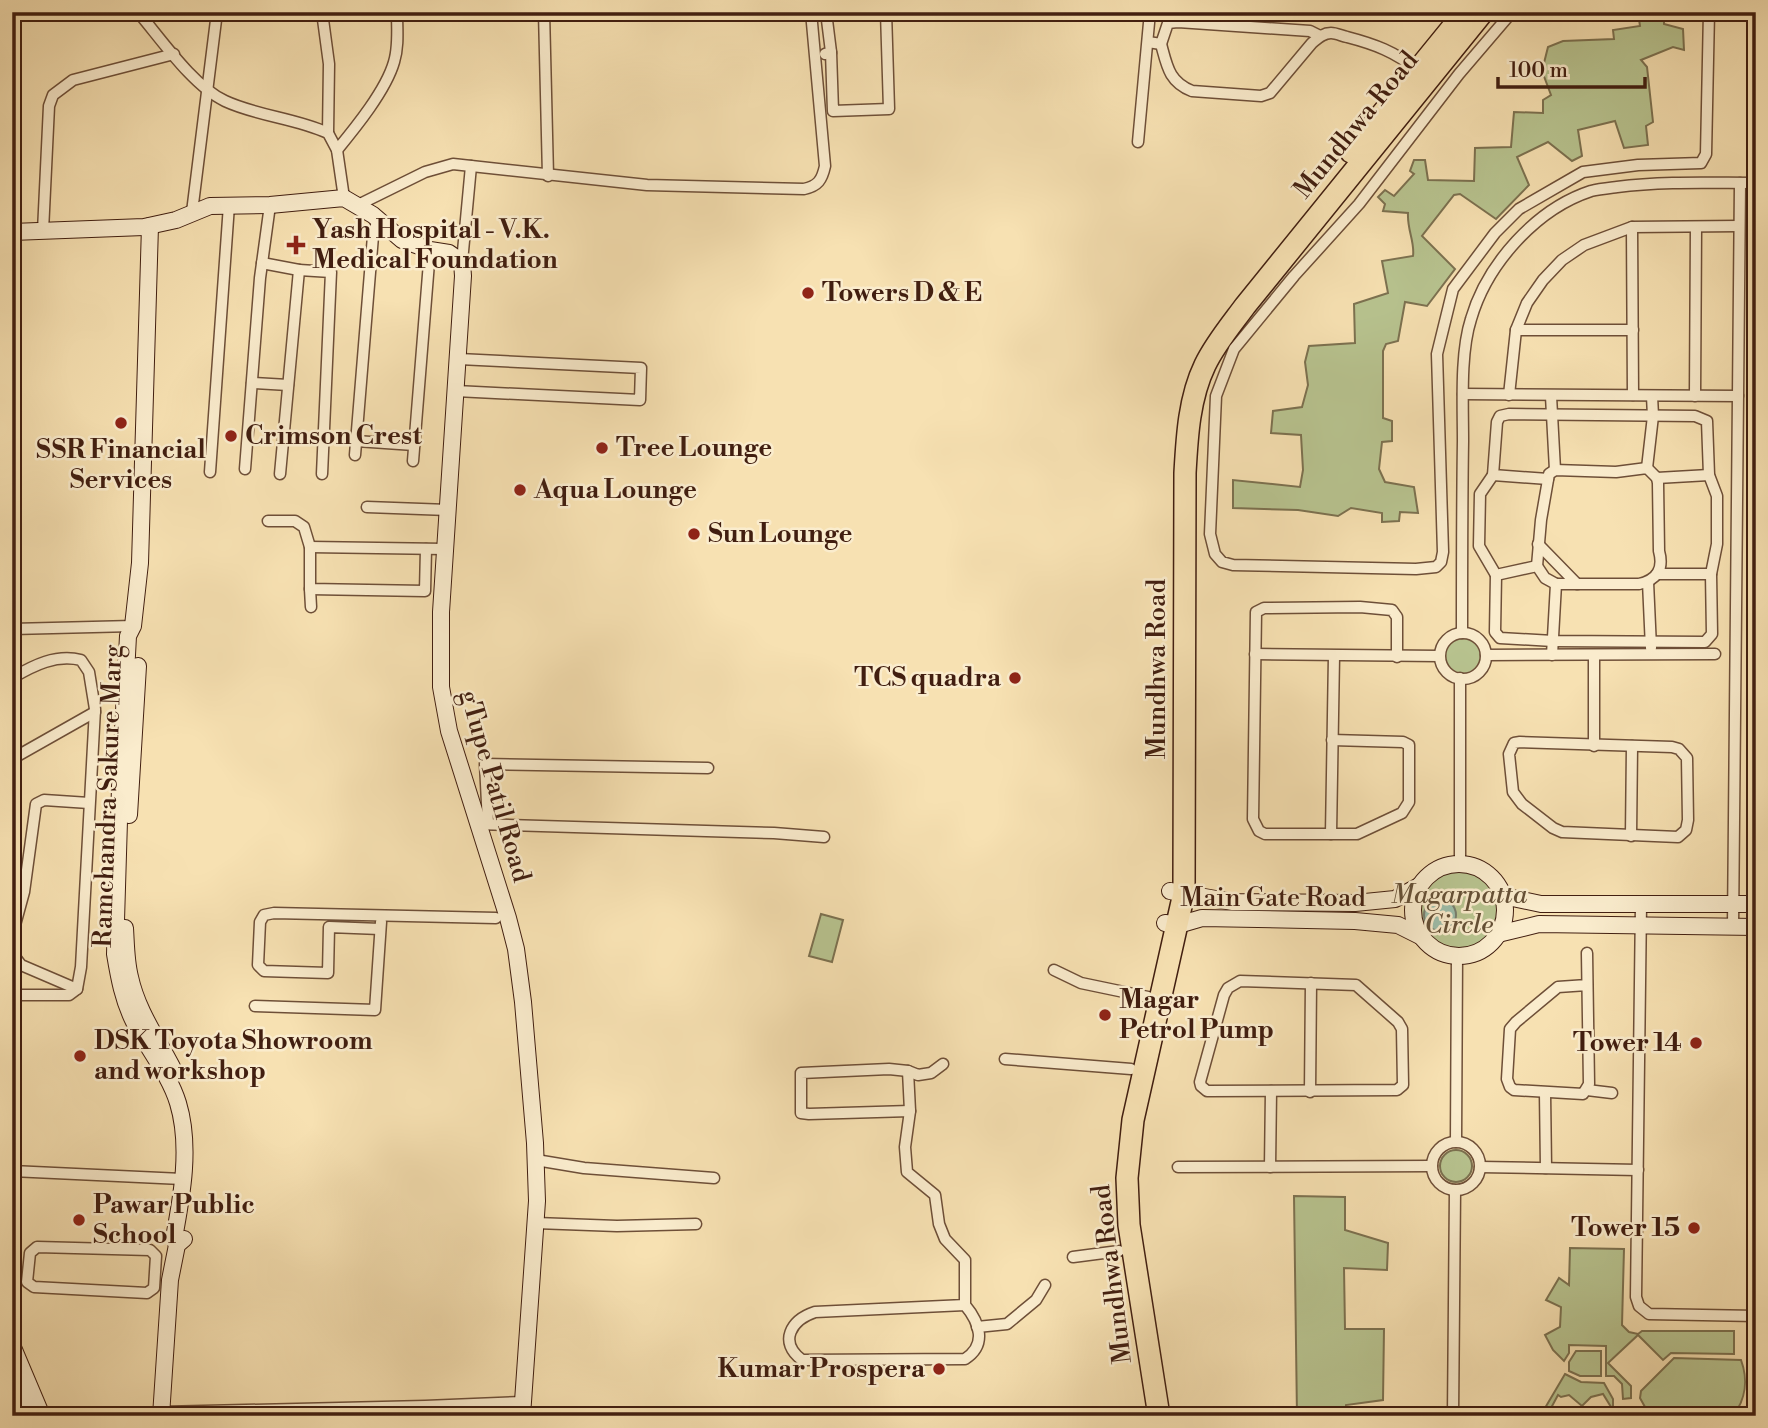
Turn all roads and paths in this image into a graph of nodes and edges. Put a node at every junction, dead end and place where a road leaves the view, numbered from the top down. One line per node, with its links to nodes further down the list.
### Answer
1 (138, 12): 18 (street)
2 (217, 12): 21 (street)
3 (323, 12): 22 (street)
4 (397, 12): 24 (street)
5 (544, 12): 28 (street)
6 (811, 12): 19 (street)
7 (826, 12): 17 (street)
8 (886, 12): 17 (street)
9 (1150, 12): 15 (street)
10 (1465, 12): 20 (highway, Mundhwa Road)
11 (1483, 12): 25 (highway, Mundhwa Road)
12 (1512, 12): 75 (street)
13 (1709, 12): 26 (street)
14 (1325, 35): 16 (street); 16 (street); 20 (street)
15 (1148, 42): 16 (street); 23 (street)
16 (1161, 44)
17 (831, 52): 19 (street)
18 (174, 54): 21 (street); 41 (street)
19 (815, 54): 28 (street)
20 (1417, 70): 25 (highway, Mundhwa Road)
21 (208, 89): 22 (street); 35 (street)
22 (328, 133): 24 (street)
23 (1138, 142)
24 (337, 150): 32 (street)
25 (1356, 157): 122 (highway, Mundhwa Road)
26 (1638, 165): 31 (street); 75 (street)
27 (471, 166): 28 (street); 32 (street); 44 (street)
28 (548, 176)
29 (1740, 183): 30 (street); 31 (street); 38 (street)
30 (1756, 183)
31 (1641, 184): 53 (street)
32 (351, 202): 34 (street); 36 (street)
33 (229, 205): 34 (street); 35 (street); 68 (street)
34 (270, 205): 45 (street)
35 (192, 212): 37 (street)
36 (377, 218): 43 (street); 62 (street)
37 (150, 226): 41 (street); 93 (street, Ramchandra Sakure Marg)
38 (1740, 226): 39 (street); 59 (street)
39 (1696, 227): 40 (street); 58 (street)
40 (1632, 228): 47 (street); 48 (street)
41 (43, 231): 42 (street)
42 (12, 232)
43 (430, 250): 44 (street); 63 (street)
44 (462, 262): 49 (street, gTupe Patil Road)
45 (262, 263): 46 (street); 50 (street)
46 (299, 270): 51 (street); 70 (street)
47 (1516, 330): 48 (street); 54 (street)
48 (1633, 330): 55 (street)
49 (462, 360): 52 (street, gTupe Patil Road); 52 (street)
50 (252, 383): 51 (street); 67 (street)
51 (288, 385): 69 (street)
52 (462, 391): 78 (street, gTupe Patil Road)
53 (1463, 394): 54 (street); 76 (street)
54 (1509, 394): 56 (street)
55 (1633, 395): 56 (street); 57 (street)
56 (1550, 396): 60 (street)
57 (1652, 396): 58 (street); 61 (street)
58 (1695, 396): 59 (street)
59 (1738, 396): 125 (street)
60 (1552, 415): 61 (street); 71 (street); 72 (street)
61 (1653, 416): 66 (street); 73 (street)
62 (356, 441): 63 (street); 64 (street)
63 (414, 445): 65 (street)
64 (355, 455)
65 (413, 461)
66 (1647, 468): 71 (street); 74 (street)
67 (245, 469)
68 (210, 472)
69 (280, 474)
70 (322, 474)
71 (1551, 474): 72 (street); 80 (street)
72 (1493, 475): 87 (street)
73 (1709, 475): 74 (street); 86 (street)
74 (1657, 478): 85 (street)
75 (1441, 503): 76 (street)
76 (1462, 504): 95 (street)
77 (367, 507): 78 (street)
78 (448, 510): 83 (street, gTupe Patil Road)
79 (268, 522): 81 (street)
80 (1538, 544): 84 (street); 90 (street)
81 (310, 547): 82 (street); 91 (street)
82 (426, 549): 83 (street); 91 (street)
83 (445, 549): 116 (street, gTupe Patil Road)
84 (1537, 566): 87 (street); 89 (street)
85 (1657, 574): 86 (street); 88 (street)
86 (1710, 574): 97 (street)
87 (1496, 575): 96 (street)
88 (1648, 582): 90 (street); 97 (street)
89 (1556, 584): 90 (street); 96 (street)
90 (1577, 584)
91 (310, 589): 92 (street)
92 (311, 607)
93 (133, 626): 94 (street); 147 (street, Ramchandra Sakure Marg)
94 (12, 629)
95 (1462, 633): 102 (street); 105 (street)
96 (1553, 641): 97 (street); 103 (street)
97 (1650, 641): 100 (street)
98 (1255, 654): 104 (street); 106 (street); 117 (street)
99 (1594, 654): 100 (street); 103 (street); 111 (street)
100 (1651, 654): 101 (street)
101 (1715, 654)
102 (1486, 655): 103 (street); 108 (street)
103 (1552, 655)
104 (1334, 656): 106 (street); 110 (street)
105 (1439, 656): 106 (street); 108 (street)
106 (1397, 657)
107 (12, 678): 109 (street)
108 (1460, 678): 120 (street)
109 (95, 712): 113 (street); 115 (street)
110 (1332, 740): 117 (street); 117 (street)
111 (1594, 746): 112 (street); 118 (street)
112 (1632, 746): 118 (street); 118 (street)
113 (12, 759)
114 (708, 768): 116 (street)
115 (89, 803): 135 (street); 143 (street)
116 (483, 823): 119 (street); 159 (street, gTupe Patil Road)
117 (1331, 834)
118 (1631, 836)
119 (824, 837)
120 (1460, 864): 121 (street); 123 (street)
121 (1419, 886): 122 (street, Main Gate Road); 136 (street)
122 (1177, 892): 129 (highway, Mundhwa Road)
123 (1503, 896): 124 (street); 134 (street)
124 (1641, 904): 125 (street); 130 (street)
125 (1733, 904): 126 (street); 131 (street)
126 (1756, 904)
127 (382, 916): 128 (street); 133 (street); 133 (street)
128 (496, 918)
129 (1172, 924): 136 (street, Main Gate Road); 145 (highway, Mundhwa Road); 187 (highway, Mundhwa Road)
130 (1640, 926): 131 (street); 134 (street); 165 (street)
131 (1733, 927): 132 (street)
132 (1756, 927)
133 (380, 929): 146 (street)
134 (1498, 934): 139 (street)
135 (12, 936)
136 (1420, 936): 139 (street)
137 (12, 953): 143 (street)
138 (1587, 953): 142 (street)
139 (1457, 955): 158 (street)
140 (1054, 970): 145 (street)
141 (1311, 983): 153 (street); 154 (street); 154 (street)
142 (1587, 985): 152 (street); 155 (street)
143 (77, 989): 144 (street)
144 (12, 995)
145 (1148, 996): 150 (highway, Mundhwa Road)
146 (255, 1006)
147 (150, 1037): 168 (street, Ramchandra Sakure Marg); 172 (street, Ramchandra Sakure Marg)
148 (1005, 1059): 150 (street)
149 (943, 1064): 151 (street)
150 (1131, 1069): 173 (highway, Mundhwa Road)
151 (908, 1071): 157 (street); 157 (street)
152 (1587, 1090): 155 (street); 156 (street)
153 (1271, 1091): 154 (street); 162 (street)
154 (1310, 1092)
155 (1545, 1093): 164 (street)
156 (1612, 1093)
157 (910, 1111): 177 (street)
158 (1456, 1142): 160 (street); 163 (street)
159 (536, 1160): 167 (street); 170 (street, gTupe Patil Road)
160 (1432, 1166): 162 (street); 169 (street)
161 (1178, 1167): 162 (street)
162 (1270, 1167)
163 (1480, 1167): 164 (street); 169 (street)
164 (1546, 1168): 165 (street)
165 (1638, 1170): 178 (street)
166 (12, 1171): 168 (street)
167 (714, 1178)
168 (182, 1179): 172 (street, Ramchandra Sakure Marg)
169 (1455, 1190): 188 (street)
170 (537, 1223): 171 (street); 182 (street, gTupe Patil Road)
171 (696, 1224)
172 (177, 1245): 175 (street, Ramchandra Sakure Marg)
173 (1119, 1251): 174 (street); 186 (highway, Mundhwa Road)
174 (1073, 1257)
175 (163, 1275): 175 (street); 183 (street, Ramchandra Sakure Marg)
176 (1045, 1285): 179 (street)
177 (965, 1305): 179 (street); 179 (street)
178 (1756, 1316)
179 (977, 1327)
180 (12, 1345): 185 (street)
181 (12, 1376): 184 (street)
182 (523, 1409): 183 (street)
183 (161, 1414)
184 (28, 1416)
185 (42, 1416)
186 (1145, 1416)
187 (1159, 1416)
188 (1453, 1416)

